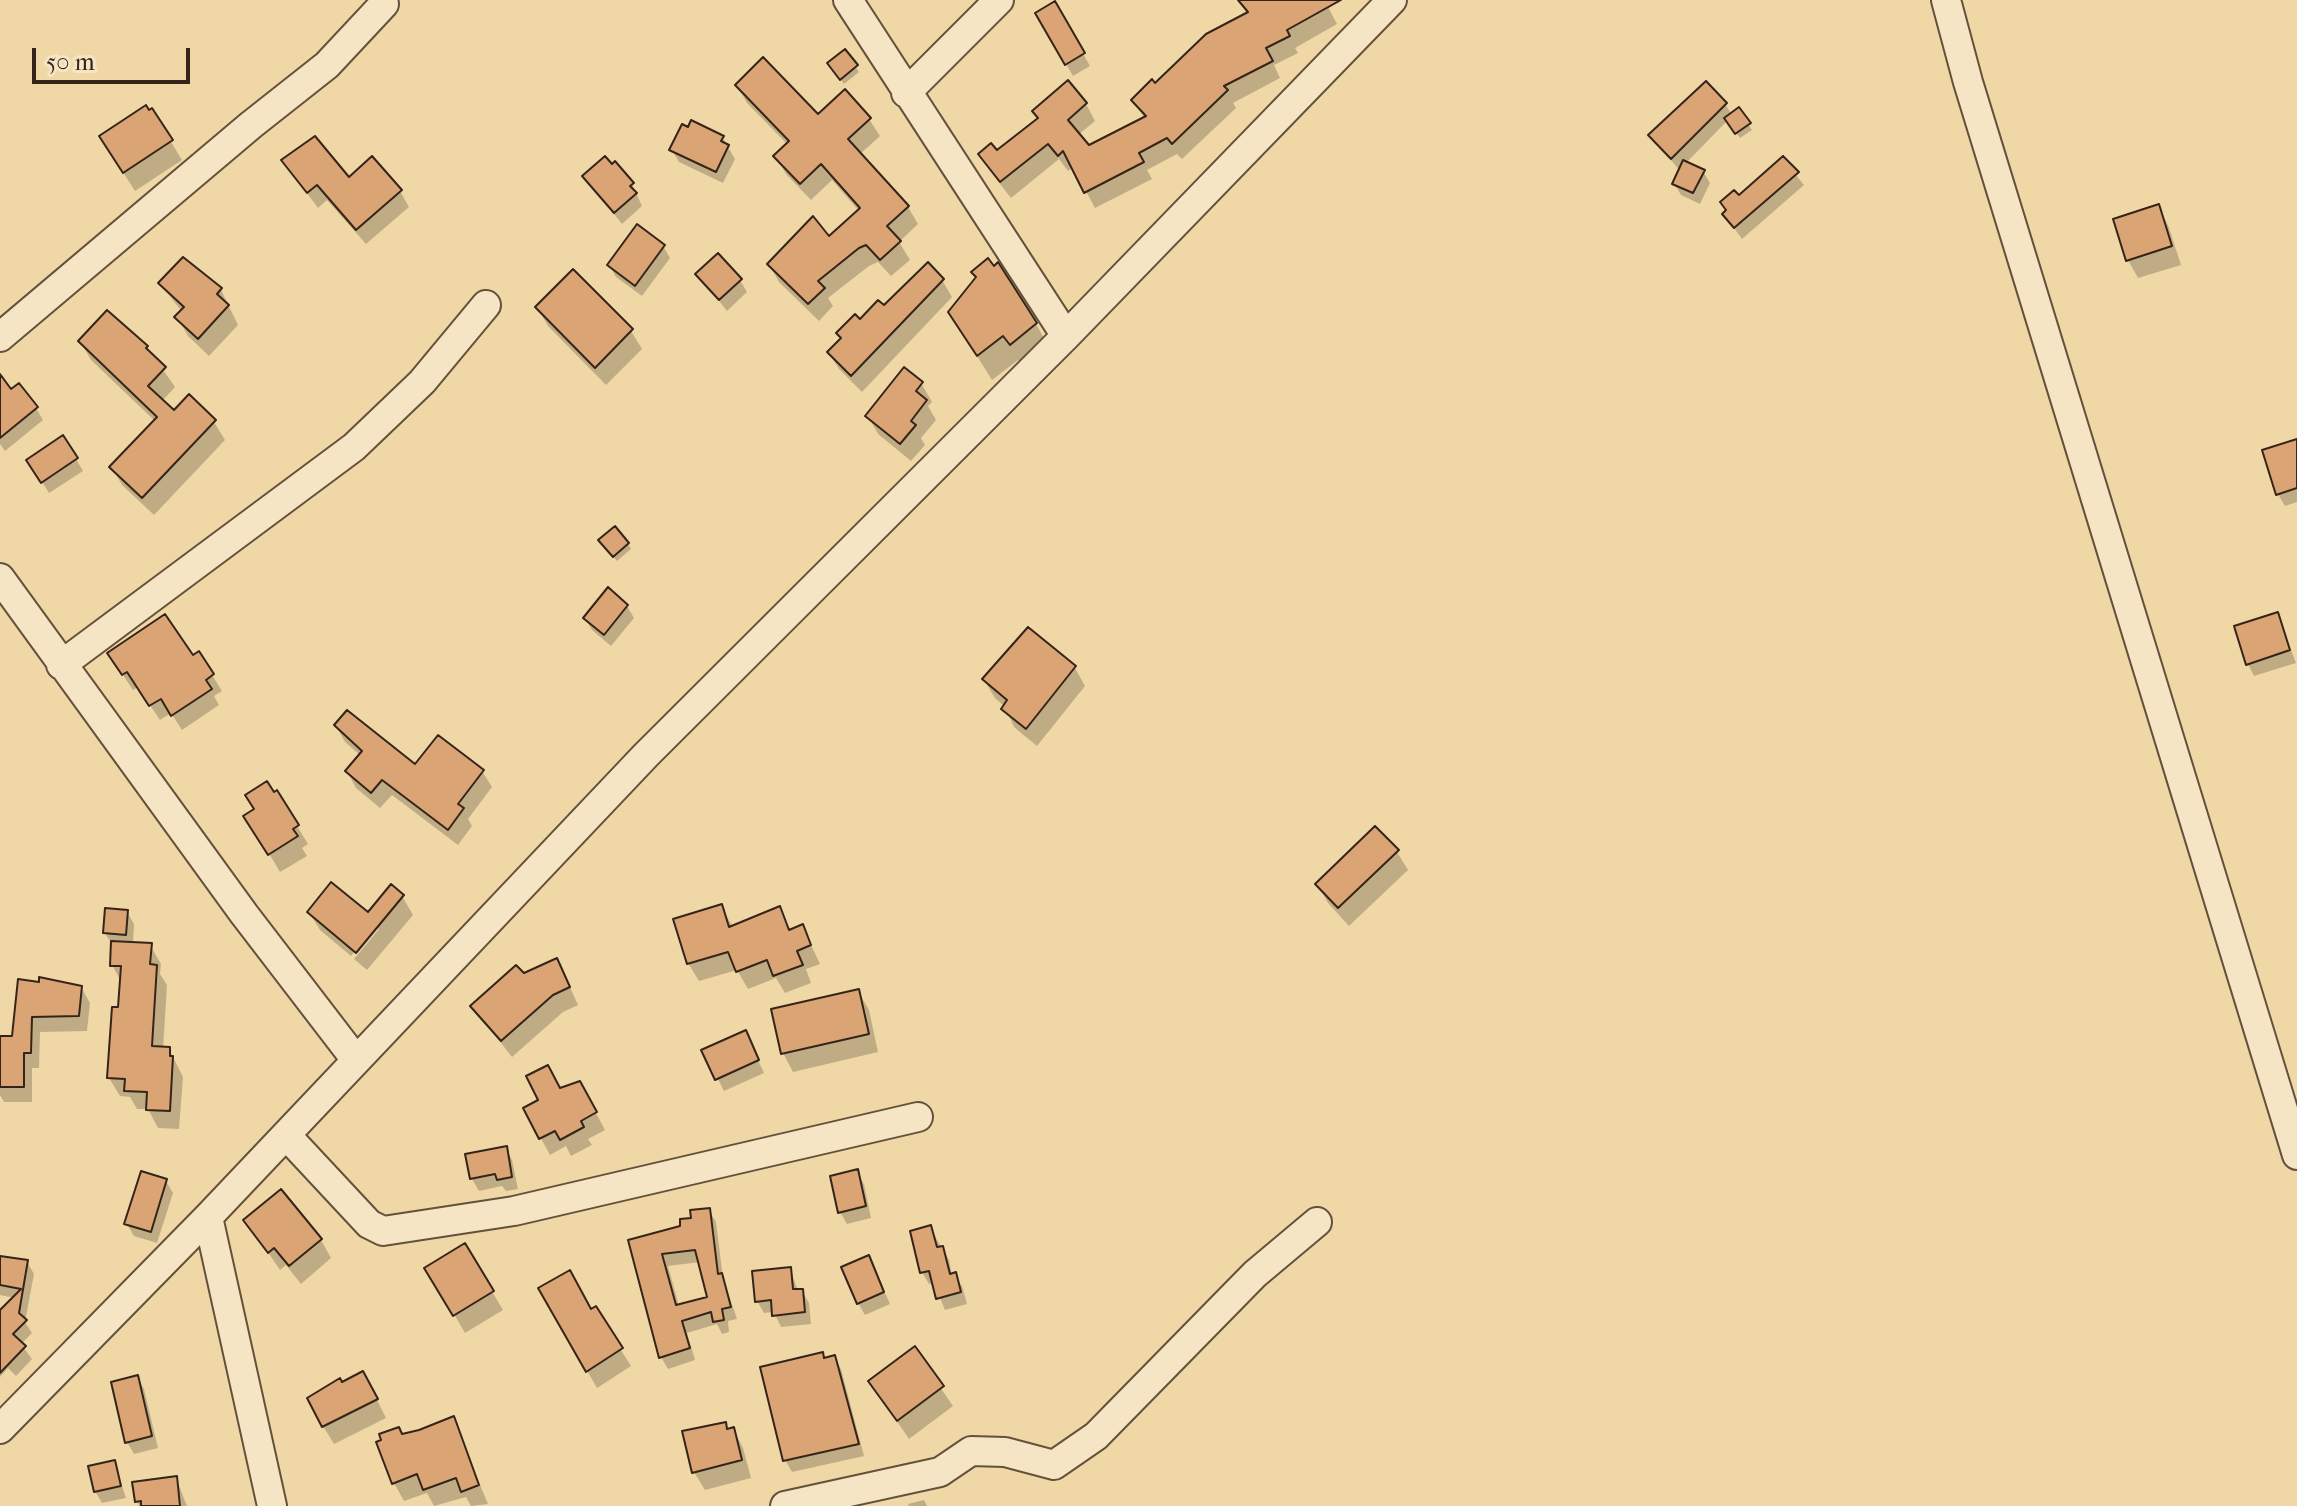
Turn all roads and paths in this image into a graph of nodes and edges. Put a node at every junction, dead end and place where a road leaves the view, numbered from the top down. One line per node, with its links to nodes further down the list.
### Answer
1 (848, 0): 6 (street)
2 (999, 0): 6 (street)
3 (1392, 0): 8 (street)
4 (1946, 0): 15 (street)
5 (386, 1): 9 (street)
6 (906, 93): 8 (street)
7 (486, 305): 11 (street)
8 (1066, 336): 12 (street)
9 (0, 337)
10 (0, 578): 11 (street)
11 (61, 665): 12 (street)
12 (356, 1060): 14 (street)
13 (918, 1117): 14 (street)
14 (286, 1135): 16 (street)
15 (2297, 1155)
16 (208, 1217): 18 (street); 19 (street)
17 (1317, 1222): 20 (street)
18 (0, 1429)
19 (272, 1506)
20 (785, 1506)

